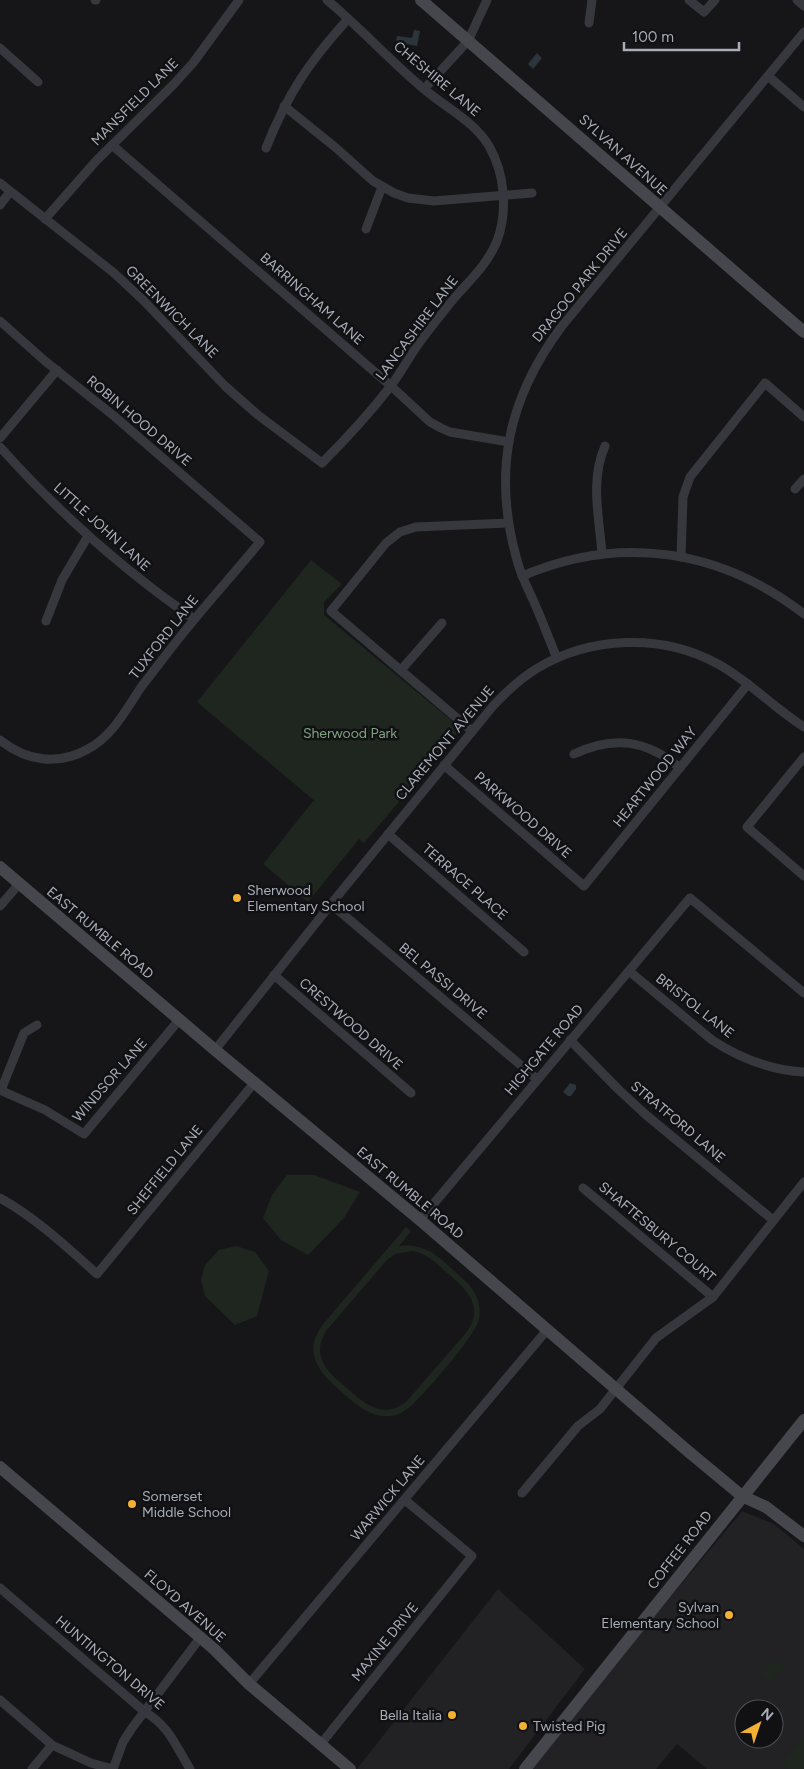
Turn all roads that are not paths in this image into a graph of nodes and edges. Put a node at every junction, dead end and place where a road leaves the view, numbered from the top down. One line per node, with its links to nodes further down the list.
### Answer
1 (239, 0): 20 (street, MANSFIELD LANE)
2 (327, 0): 10 (street, CHESHIRE LANE)
3 (421, 0): 13 (street, SYLVAN AVENUE)
4 (486, 0): 13 (street)
5 (592, 0): 11 (street)
6 (688, 0): 7 (street)
7 (715, 0)
8 (797, 0): 9 (street)
9 (804, 6)
10 (348, 19): 17 (street, CHESHIRE LANE); 18 (street)
11 (589, 23)
12 (804, 32): 15 (street, DRAGOO PARK DRIVE)
13 (468, 41): 17 (street); 28 (street, SYLVAN AVENUE)
14 (0, 48): 16 (street)
15 (768, 76): 19 (street); 28 (street, DRAGOO PARK DRIVE)
16 (38, 82)
17 (424, 89): 26 (street, CHESHIRE LANE)
18 (284, 106): 21 (street); 23 (street)
19 (804, 107)
20 (112, 145): 29 (street, MANSFIELD LANE); 34 (street, BARRINGHAM LANE)
21 (266, 148)
22 (0, 183): 24 (street, GREENWICH LANE)
23 (382, 187): 26 (street); 30 (street)
24 (10, 192): 27 (street); 29 (street, GREENWICH LANE)
25 (532, 193): 26 (street)
26 (503, 195): 34 (street, LANCASHIRE LANE)
27 (0, 205)
28 (660, 208): 32 (street, SYLVAN AVENUE); 37 (street, DRAGOO PARK DRIVE)
29 (45, 219): 40 (street, GREENWICH LANE)
30 (366, 228)
31 (0, 321): 33 (street, ROBIN HOOD DRIVE)
32 (803, 328)
33 (57, 370): 36 (street); 45 (street, ROBIN HOOD DRIVE)
34 (391, 386): 37 (street, BARRINGHAM LANE); 40 (street, LANCASHIRE LANE)
35 (804, 417): 47 (street)
36 (0, 438)
37 (509, 442): 43 (street, DRAGOO PARK DRIVE)
38 (605, 446): 46 (street)
39 (0, 447): 44 (street, LITTLE JOHN LANE)
40 (322, 463)
41 (804, 479): 42 (street)
42 (795, 489)
43 (508, 523): 48 (street, DRAGOO PARK DRIVE); 54 (street)
44 (88, 536): 50 (street, LITTLE JOHN LANE); 51 (street)
45 (260, 542): 50 (street, TUXFORD LANE)
46 (602, 553): 47 (street); 48 (street)
47 (681, 556): 49 (street)
48 (522, 576): 53 (street, DRAGOO PARK DRIVE)
49 (804, 614)
50 (194, 619): 58 (street, TUXFORD LANE)
51 (46, 622)
52 (442, 623): 54 (street)
53 (557, 658): 55 (street, CLAREMONT AVENUE); 57 (street, CLAREMONT AVENUE)
54 (401, 670): 57 (street)
55 (748, 684): 56 (street, CLAREMONT AVENUE); 62 (street, HEARTWOOD WAY)
56 (804, 727)
57 (472, 731): 61 (street, CLAREMONT AVENUE)
58 (0, 740)
59 (574, 754): 62 (street)
60 (804, 756): 65 (street)
61 (444, 765): 63 (street, CLAREMONT AVENUE); 67 (street, PARKWOOD DRIVE)
62 (680, 768): 67 (street, HEARTWOOD WAY)
63 (388, 834): 68 (street, CLAREMONT AVENUE); 70 (street, TERRACE PLACE)
64 (0, 867): 66 (street, EAST RUMBLE ROAD)
65 (804, 876)
66 (19, 884): 69 (street); 74 (street, EAST RUMBLE ROAD)
67 (584, 886)
68 (331, 904): 72 (street, CLAREMONT AVENUE); 79 (street, BEL PASSI DRIVE)
69 (0, 906)
70 (524, 952)
71 (629, 971): 73 (street, HIGHGATE ROAD); 76 (street, HIGHGATE ROAD); 78 (street, BRISTOL LANE)
72 (274, 975): 77 (street, CLAREMONT AVENUE); 82 (street, CRESTWOOD DRIVE)
73 (804, 993)
74 (179, 1020): 77 (street, EAST RUMBLE ROAD); 81 (street, WINDSOR LANE)
75 (36, 1025): 81 (street)
76 (570, 1040): 79 (street, HIGHGATE ROAD); 87 (street, STRATFORD LANE)
77 (215, 1050): 80 (street, EAST RUMBLE ROAD)
78 (804, 1072)
79 (537, 1079): 86 (street, HIGHGATE ROAD)
80 (254, 1083): 85 (street, SHEFFIELD LANE); 86 (street, EAST RUMBLE ROAD)
81 (0, 1090)
82 (411, 1093)
83 (804, 1182): 87 (street)
84 (583, 1188): 88 (street, SHAFTESBURY COURT)
85 (0, 1198)
86 (420, 1220): 89 (street, EAST RUMBLE ROAD)
87 (773, 1220): 88 (street)
88 (713, 1298): 90 (street)
89 (547, 1330): 90 (street, EAST RUMBLE ROAD); 95 (street, WARWICK LANE)
90 (615, 1390): 93 (street); 94 (street, EAST RUMBLE ROAD)
91 (804, 1420): 94 (street, COFFEE ROAD)
92 (0, 1466): 98 (street, FLOYD AVENUE)
93 (522, 1493)
94 (742, 1496): 96 (street, EAST RUMBLE ROAD); 108 (street, COFFEE ROAD)
95 (405, 1500): 99 (street, WARWICK LANE); 103 (street, MAXINE DRIVE)
96 (804, 1536)
97 (0, 1588): 101 (street, HUNTINGTON DRIVE)
98 (200, 1638): 99 (street, FLOYD AVENUE); 101 (street)
99 (248, 1684): 103 (street, FLOYD AVENUE)
100 (0, 1700): 102 (street)
101 (145, 1712): 105 (street); 106 (street, HUNTINGTON DRIVE)
102 (52, 1745): 104 (street); 105 (street)
103 (320, 1745): 107 (street, FLOYD AVENUE)
104 (32, 1769)
105 (113, 1769)
106 (190, 1769)
107 (350, 1769)
108 (525, 1769)

